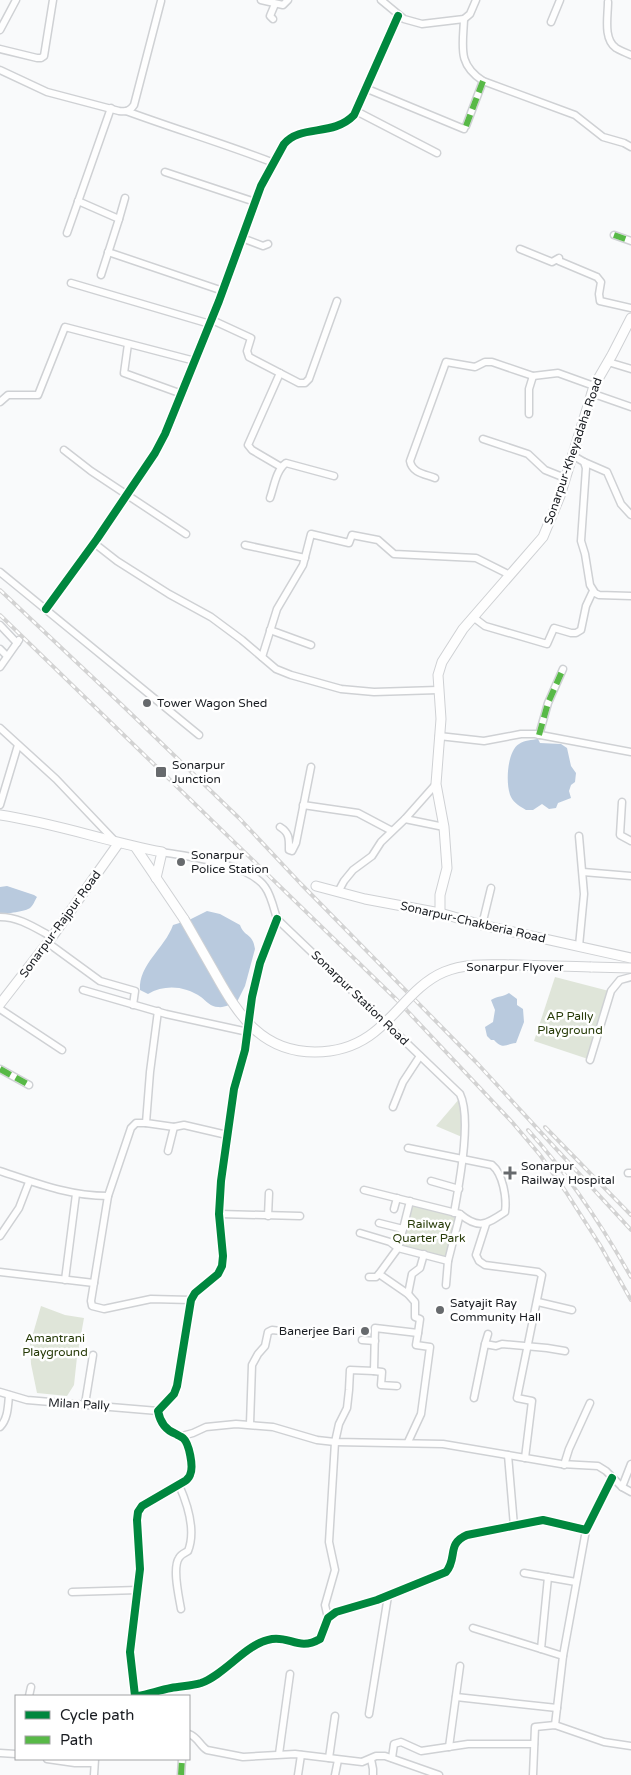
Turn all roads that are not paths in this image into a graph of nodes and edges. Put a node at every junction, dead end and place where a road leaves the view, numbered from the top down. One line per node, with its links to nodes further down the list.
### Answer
1 (16, 0): 15 (street)
2 (54, 0): 16 (street)
3 (161, 0): 23 (street)
4 (261, 0): 10 (street)
5 (288, 0): 10 (street)
6 (381, 0): 11 (street)
7 (476, 0): 13 (street)
8 (560, 0): 14 (street)
9 (608, 2): 17 (street)
10 (275, 4): 12 (street)
11 (398, 16): 13 (street); 20 (street)
12 (273, 19)
13 (464, 19): 19 (street)
14 (551, 22)
15 (0, 30)
16 (0, 49)
17 (631, 55)
18 (0, 70): 21 (street)
19 (483, 82): 20 (street); 24 (street)
20 (365, 88): 22 (street)
21 (111, 108): 23 (street); 29 (street)
22 (356, 111): 25 (street); 26 (street)
23 (126, 112): 26 (street)
24 (631, 148)
25 (437, 153)
26 (274, 163): 30 (street)
27 (165, 172): 30 (street)
28 (125, 198): 31 (street)
29 (78, 201): 31 (street); 32 (street)
30 (255, 202): 34 (street)
31 (118, 219): 38 (street)
32 (67, 233)
33 (614, 235): 35 (street)
34 (242, 238): 36 (street); 41 (street)
35 (631, 241)
36 (268, 244)
37 (520, 250): 43 (street)
38 (108, 252): 39 (street); 41 (street)
39 (101, 275)
40 (71, 283): 45 (street)
41 (223, 291): 45 (street)
42 (337, 301): 50 (street)
43 (631, 308)
44 (630, 321): 48 (main road, Sonarpur-Kheyadaha Road)
45 (211, 322): 47 (street); 50 (street)
46 (128, 344): 47 (street); 53 (street); 54 (street)
47 (195, 361): 53 (street)
48 (608, 362): 49 (street); 52 (main road, Sonarpur-Kheyadaha Road)
49 (631, 369)
50 (280, 373): 61 (street)
51 (533, 376): 52 (street); 56 (street); 63 (street)
52 (593, 389): 55 (street); 59 (main road, Sonarpur-Kheyadaha Road)
53 (182, 394): 65 (street)
54 (0, 402)
55 (631, 407)
56 (529, 414)
57 (483, 439): 64 (street)
58 (64, 450): 65 (street)
59 (572, 456): 60 (street); 64 (main road, Sonarpur-Kheyadaha Road)
60 (584, 462): 67 (street); 74 (street)
61 (281, 467): 62 (street); 66 (street)
62 (334, 476)
63 (435, 478)
64 (565, 478): 73 (main road, Sonarpur-Kheyadaha Road)
65 (126, 494): 68 (street); 69 (street)
66 (270, 498)
67 (631, 515)
68 (186, 534)
69 (94, 543): 76 (street); 83 (street)
70 (245, 545): 71 (street)
71 (305, 558): 73 (street); 79 (street)
72 (0, 572): 76 (street)
73 (510, 575): 77 (main road, Sonarpur-Kheyadaha Road)
74 (593, 591): 75 (street); 77 (street)
75 (631, 596)
76 (46, 609): 88 (street)
77 (473, 617): 86 (main road, Sonarpur-Kheyadaha Road)
78 (0, 625): 82 (street)
79 (270, 630): 80 (street); 83 (street)
80 (311, 645)
81 (0, 649): 82 (street)
82 (8, 656): 84 (street)
83 (262, 656): 86 (street)
84 (0, 667)
85 (563, 668): 89 (street)
86 (438, 690): 90 (main road, Sonarpur-Kheyadaha Road)
87 (0, 728): 91 (street)
88 (199, 734)
89 (539, 735): 90 (street); 92 (street)
90 (439, 736): 94 (main road, Sonarpur-Kheyadaha Road)
91 (18, 745): 96 (street); 105 (street)
92 (631, 752)
93 (311, 767): 97 (street)
94 (436, 784): 99 (street); 101 (main road, Sonarpur-Kheyadaha Road)
95 (622, 802): 104 (street)
96 (0, 805)
97 (303, 805): 100 (street); 102 (street)
98 (0, 814): 105 (main road)
99 (405, 819): 101 (street); 102 (street)
100 (280, 827)
101 (444, 827): 114 (main road, Sonarpur-Kheyadaha Road)
102 (392, 831): 113 (street)
103 (579, 836): 108 (street)
104 (631, 841)
105 (118, 844): 106 (main road); 118 (main road, Sonarpur-Rajpur Road)
106 (136, 848): 107 (main road); 110 (main road, Sonarpur Flyover)
107 (162, 852): 110 (main road); 116 (street, Sonarpur Station Road)
108 (583, 872): 109 (street); 119 (street)
109 (631, 875)
110 (156, 878): 121 (main road, Sonarpur Flyover, bridge)
111 (316, 886): 113 (main road, Sonarpur-Chakberia Road)
112 (491, 888): 117 (street)
113 (338, 892): 114 (main road, Sonarpur-Chakberia Road)
114 (440, 913): 117 (main road, Sonarpur-Chakberia Road)
115 (0, 917): 118 (street)
116 (277, 919): 128 (street); 130 (street, Sonarpur Station Road)
117 (482, 925): 119 (main road, Sonarpur-Chakberia Road)
118 (50, 940): 124 (main road, Sonarpur-Rajpur Road); 125 (street)
119 (579, 946): 120 (main road, Sonarpur-Chakberia Road)
120 (631, 958)
121 (631, 968)
122 (631, 977): 131 (street)
123 (83, 990): 125 (street)
124 (0, 1004)
125 (133, 1005): 127 (street)
126 (0, 1009): 129 (street)
127 (158, 1011): 128 (street); 135 (street)
128 (248, 1032): 137 (street)
129 (62, 1050)
130 (420, 1056): 134 (street); 140 (street, Sonarpur Station Road)
131 (590, 1060)
132 (0, 1069): 133 (street)
133 (29, 1085)
134 (393, 1107)
135 (146, 1123): 136 (street); 148 (street)
136 (174, 1127): 137 (street); 139 (street)
137 (227, 1135): 152 (street)
138 (408, 1148): 140 (street)
139 (168, 1151)
140 (463, 1160): 144 (street, Sonarpur Station Road); 157 (street)
141 (0, 1171): 143 (street)
142 (431, 1180): 144 (street)
143 (30, 1182): 147 (street); 160 (street)
144 (459, 1189): 153 (street, Sonarpur Station Road)
145 (364, 1190): 149 (street)
146 (269, 1193): 154 (street)
147 (76, 1194): 148 (street); 167 (street)
148 (108, 1196): 168 (street)
149 (397, 1198): 150 (street); 151 (street)
150 (410, 1201): 153 (street); 158 (street)
151 (394, 1208)
152 (219, 1214): 154 (street); 171 (street)
153 (457, 1214): 157 (street); 163 (street, Sonarpur Station Road)
154 (268, 1216): 155 (street)
155 (300, 1216)
156 (378, 1223): 158 (street)
157 (486, 1224): 172 (street)
158 (403, 1229): 161 (street)
159 (360, 1234): 161 (street)
160 (0, 1236)
161 (398, 1248): 162 (street); 165 (street)
162 (424, 1254): 163 (street); 170 (street)
163 (448, 1260): 169 (street, Sonarpur Station Road)
164 (0, 1272): 167 (street)
165 (379, 1274): 166 (street); 170 (street)
166 (369, 1277)
167 (65, 1280): 168 (street)
168 (94, 1283): 171 (street)
169 (446, 1285)
170 (408, 1294): 175 (street)
171 (191, 1300): 190 (street)
172 (538, 1302): 173 (street); 180 (street)
173 (572, 1310)
174 (300, 1332): 191 (street)
175 (418, 1333): 178 (street); 195 (street)
176 (488, 1334): 179 (street)
177 (362, 1340): 178 (street)
178 (375, 1341): 183 (street)
179 (485, 1344): 180 (street); 187 (street)
180 (527, 1347): 181 (street); 197 (street)
181 (565, 1351)
182 (93, 1355): 189 (street)
183 (374, 1371): 184 (street); 194 (street)
184 (397, 1386)
185 (0, 1392): 186 (street, Milan Pally)
186 (10, 1395): 189 (street, Milan Pally); 192 (street)
187 (474, 1398)
188 (590, 1403): 199 (street)
189 (84, 1404): 190 (street, Milan Pally)
190 (158, 1410): 193 (street)
191 (250, 1424): 193 (street); 194 (street)
192 (0, 1428)
193 (182, 1436): 201 (street)
194 (335, 1442): 195 (street); 213 (street)
195 (408, 1442): 196 (street)
196 (508, 1455): 197 (street); 204 (street)
197 (525, 1458): 199 (street)
198 (631, 1464): 202 (street)
199 (564, 1465): 200 (street)
200 (612, 1478): 202 (street); 205 (street)
201 (180, 1485): 209 (street); 212 (street)
202 (622, 1487): 203 (street)
203 (631, 1492)
204 (514, 1526): 205 (street); 211 (street)
205 (586, 1530): 208 (street)
206 (524, 1573): 207 (street)
207 (548, 1577): 208 (street); 215 (street)
208 (576, 1582): 216 (street)
209 (138, 1590): 210 (street); 221 (street)
210 (72, 1592)
211 (388, 1596): 213 (street); 225 (street)
212 (182, 1609)
213 (328, 1618): 222 (street)
214 (473, 1628): 215 (street)
215 (541, 1649): 216 (street)
216 (563, 1656): 224 (street)
217 (460, 1666): 223 (street)
218 (290, 1674): 234 (street)
219 (31, 1687): 220 (street)
220 (29, 1695)
221 (136, 1695)
222 (141, 1695)
223 (456, 1697): 224 (street); 231 (street)
224 (557, 1708): 227 (street)
225 (369, 1714)
226 (335, 1716): 236 (street)
227 (555, 1725): 229 (street); 230 (street)
228 (190, 1735): 234 (street)
229 (534, 1744): 231 (street); 249 (street)
230 (631, 1746)
231 (449, 1747): 237 (street)
232 (0, 1754): 233 (street)
233 (15, 1754)
234 (279, 1754): 235 (street)
235 (301, 1755): 236 (street); 245 (street)
236 (329, 1758): 241 (street)
237 (392, 1758): 238 (street); 248 (street)
238 (371, 1759): 241 (street); 247 (street)
239 (55, 1760): 242 (street)
240 (182, 1760): 244 (street)
241 (338, 1760): 246 (street)
242 (94, 1761): 243 (street)
243 (94, 1775)
244 (181, 1775)
245 (298, 1775)
246 (335, 1775)
247 (373, 1775)
248 (439, 1775)
249 (533, 1775)

